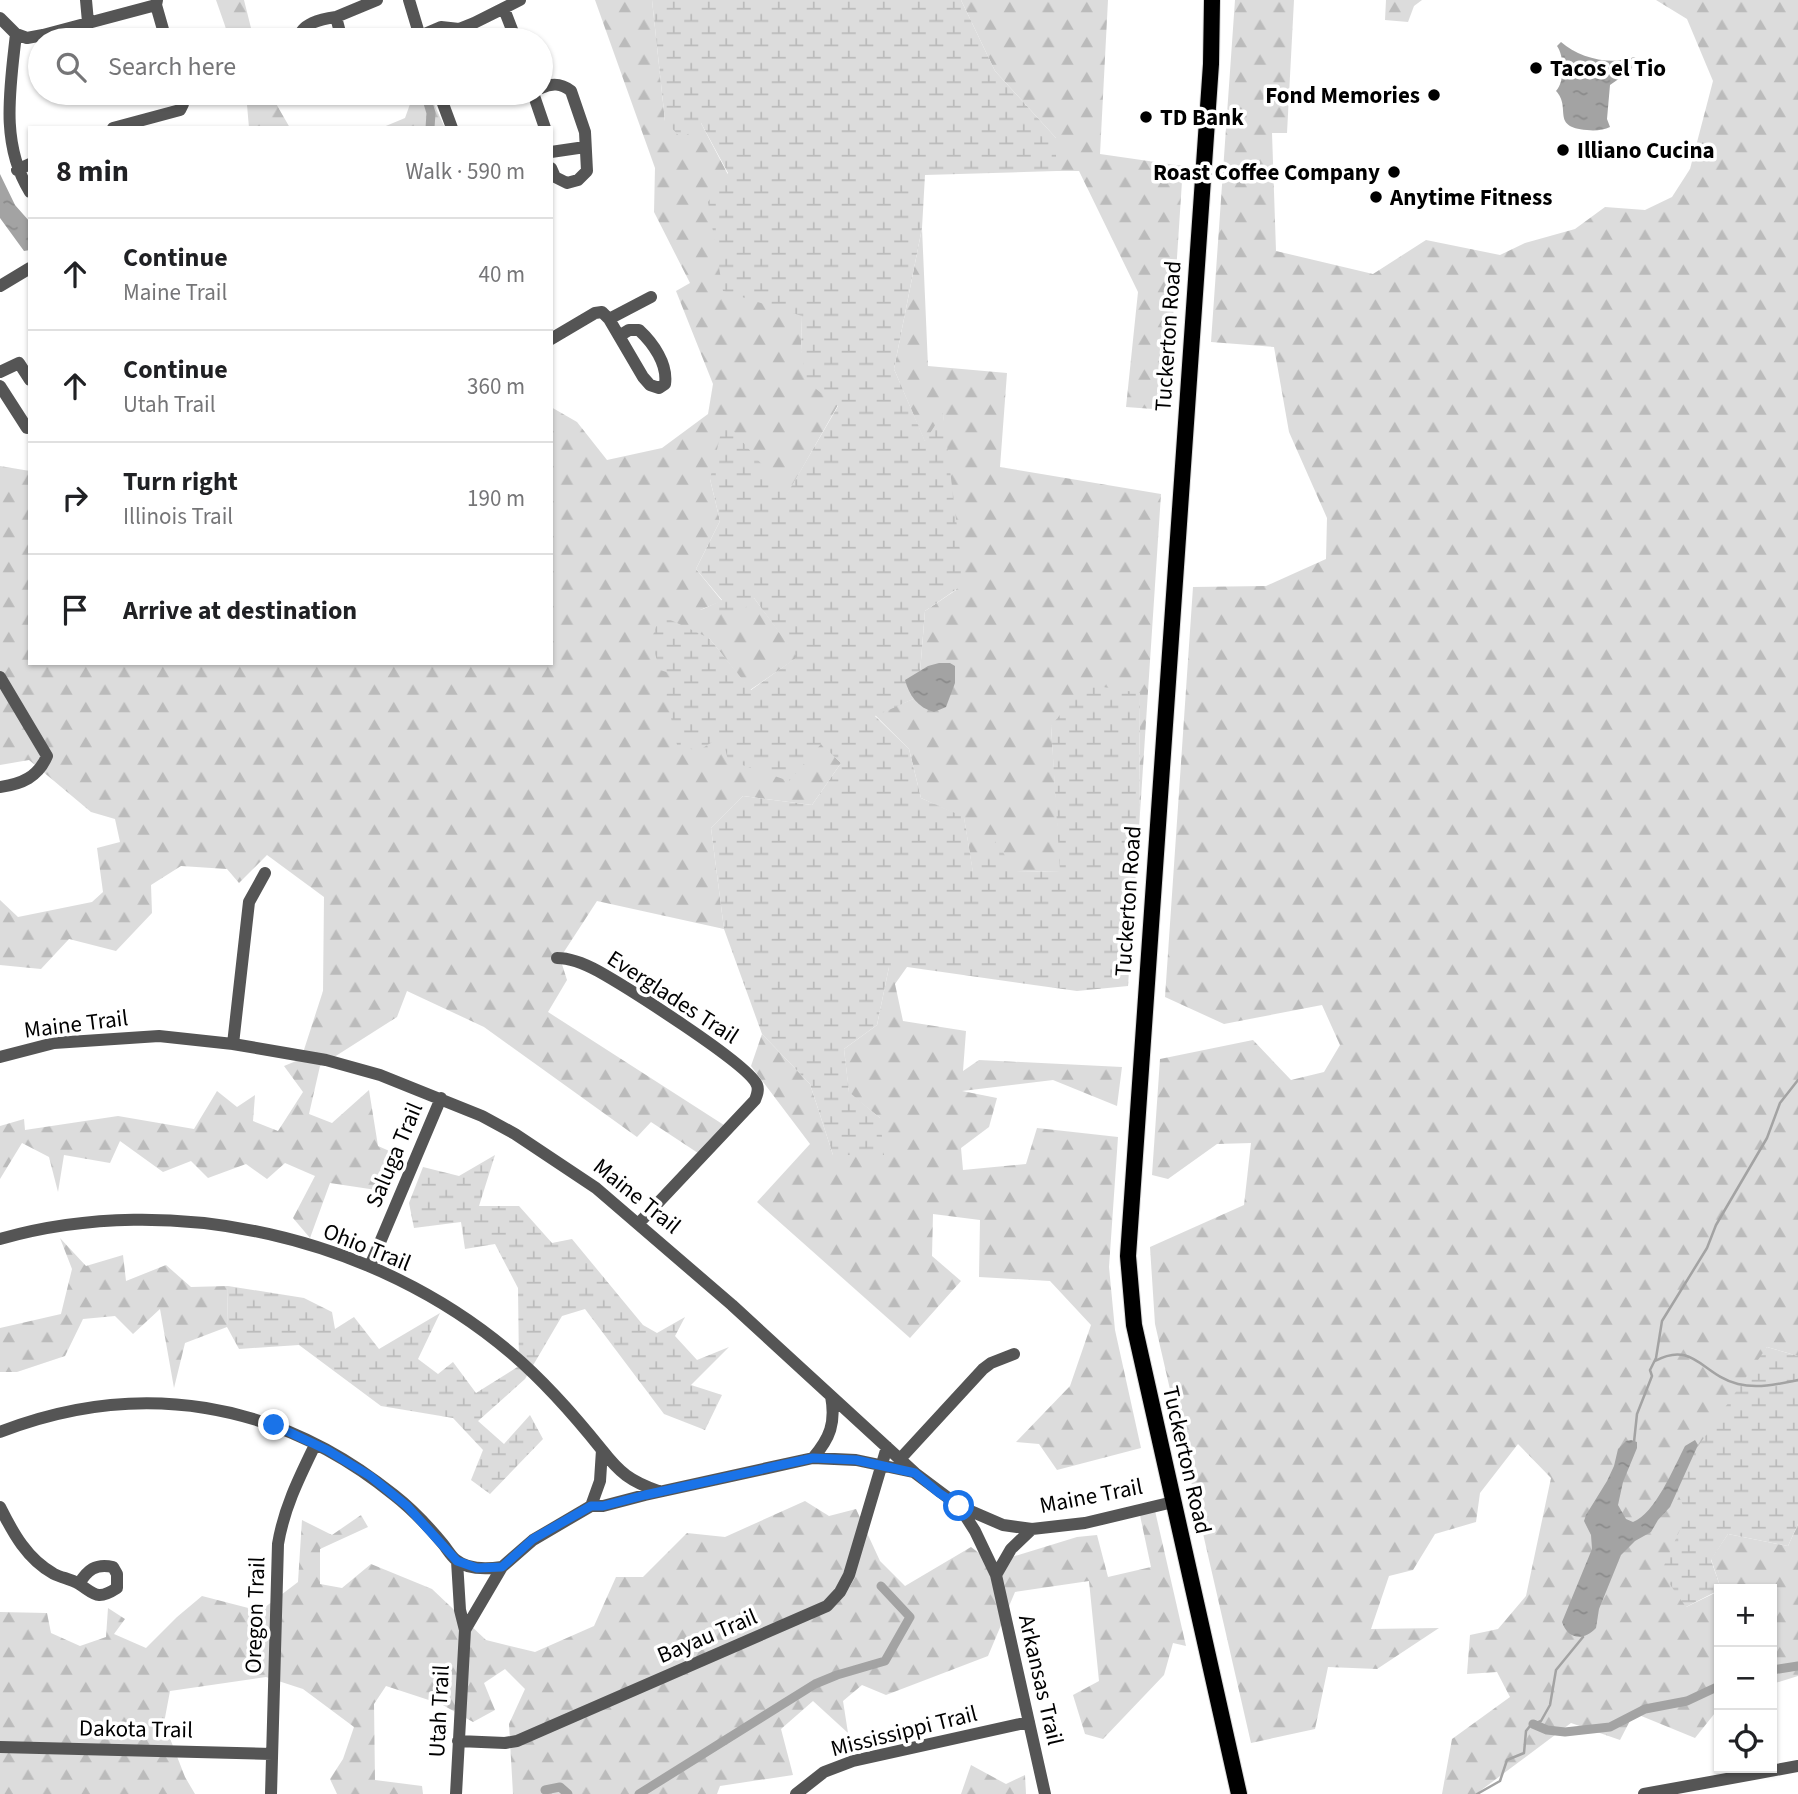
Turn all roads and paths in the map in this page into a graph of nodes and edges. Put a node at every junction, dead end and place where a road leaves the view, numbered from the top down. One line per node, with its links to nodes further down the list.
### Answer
1 (86, 0): 10 (street)
2 (377, 0): 8 (street)
3 (409, 0): 15 (street)
4 (520, 0): 7 (street)
5 (1213, 0): 66 (main road, Tuckerton Road)
6 (157, 3): 10 (street); 12 (street)
7 (497, 7): 16 (street); 17 (street)
8 (336, 17): 13 (street); 14 (street)
9 (0, 18): 18 (street)
10 (88, 22): 11 (street)
11 (66, 28)
12 (163, 28)
13 (304, 28)
14 (339, 28)
15 (417, 28)
16 (461, 28)
17 (509, 28)
18 (16, 34): 19 (street); 24 (street)
19 (28, 38)
20 (553, 84): 29 (street)
21 (182, 105): 25 (street)
22 (443, 105): 27 (street)
23 (537, 105): 28 (street)
24 (3, 117): 32 (street)
25 (162, 121): 26 (street)
26 (127, 126)
27 (451, 126)
28 (544, 126)
29 (585, 147): 30 (street); 33 (street)
30 (553, 152)
31 (28, 165): 32 (street)
32 (17, 170): 34 (street)
33 (553, 172)
34 (28, 189)
35 (28, 269): 36 (street)
36 (0, 286)
37 (651, 297): 38 (street)
38 (609, 320): 39 (street); 40 (street)
39 (619, 336): 39 (street)
40 (553, 338)
41 (0, 372): 42 (street)
42 (28, 377)
43 (0, 386): 44 (street)
44 (28, 427)
45 (0, 677): 46 (street)
46 (0, 787)
47 (265, 873): 49 (street)
48 (557, 958): 52 (street, Everglades Trail)
49 (233, 1044): 50 (street, Maine Trail); 51 (street, Maine Trail)
50 (0, 1057)
51 (441, 1098): 52 (street, Maine Trail); 54 (street, Saluga Trail)
52 (639, 1223): 56 (street, Maine Trail)
53 (0, 1239): 54 (street, Ohio Trail)
54 (370, 1266): 60 (street, Ohio Trail)
55 (1014, 1354): 62 (street)
56 (831, 1396): 59 (street, Maine Trail); 61 (street)
57 (0, 1432): 58 (street)
58 (315, 1445): 71 (street); 79 (street, Oregon Trail)
59 (887, 1447): 62 (street, Maine Trail); 63 (street)
60 (603, 1450): 65 (street, Ohio Trail); 67 (street)
61 (813, 1458): 63 (street, Utah Trail); 65 (street, Utah Trail)
62 (901, 1458): 64 (street, Maine Trail)
63 (881, 1464): 64 (street, Utah Trail); 77 (street, Bayau Trail)
64 (915, 1473): 68 (street, Maine Trail)
65 (661, 1493): 67 (street, Utah Trail)
66 (1173, 1502): 70 (street, Maine Trail); 85 (main road, Tuckerton Road)
67 (591, 1506): 72 (street, Utah Trail)
68 (959, 1506): 70 (street, Maine Trail); 73 (street, Arkansas Trail)
69 (0, 1507): 74 (street)
70 (1032, 1529): 73 (street)
71 (457, 1561): 72 (street); 75 (street, Utah Trail)
72 (502, 1567): 75 (street, Utah Trail)
73 (996, 1575): 76 (street, Arkansas Trail)
74 (79, 1584)
75 (465, 1630): 77 (street, Utah Trail)
76 (1029, 1722): 83 (street, Mississippi Trail); 84 (street, Arkansas Trail)
77 (458, 1741): 82 (street, Utah Trail)
78 (0, 1747): 79 (street, Dakota Trail)
79 (272, 1755): 81 (street, Oregon Trail)
80 (1798, 1766): 86 (street)
81 (271, 1794)
82 (456, 1794)
83 (796, 1794)
84 (1045, 1794)
85 (1239, 1794)
86 (1644, 1794)

